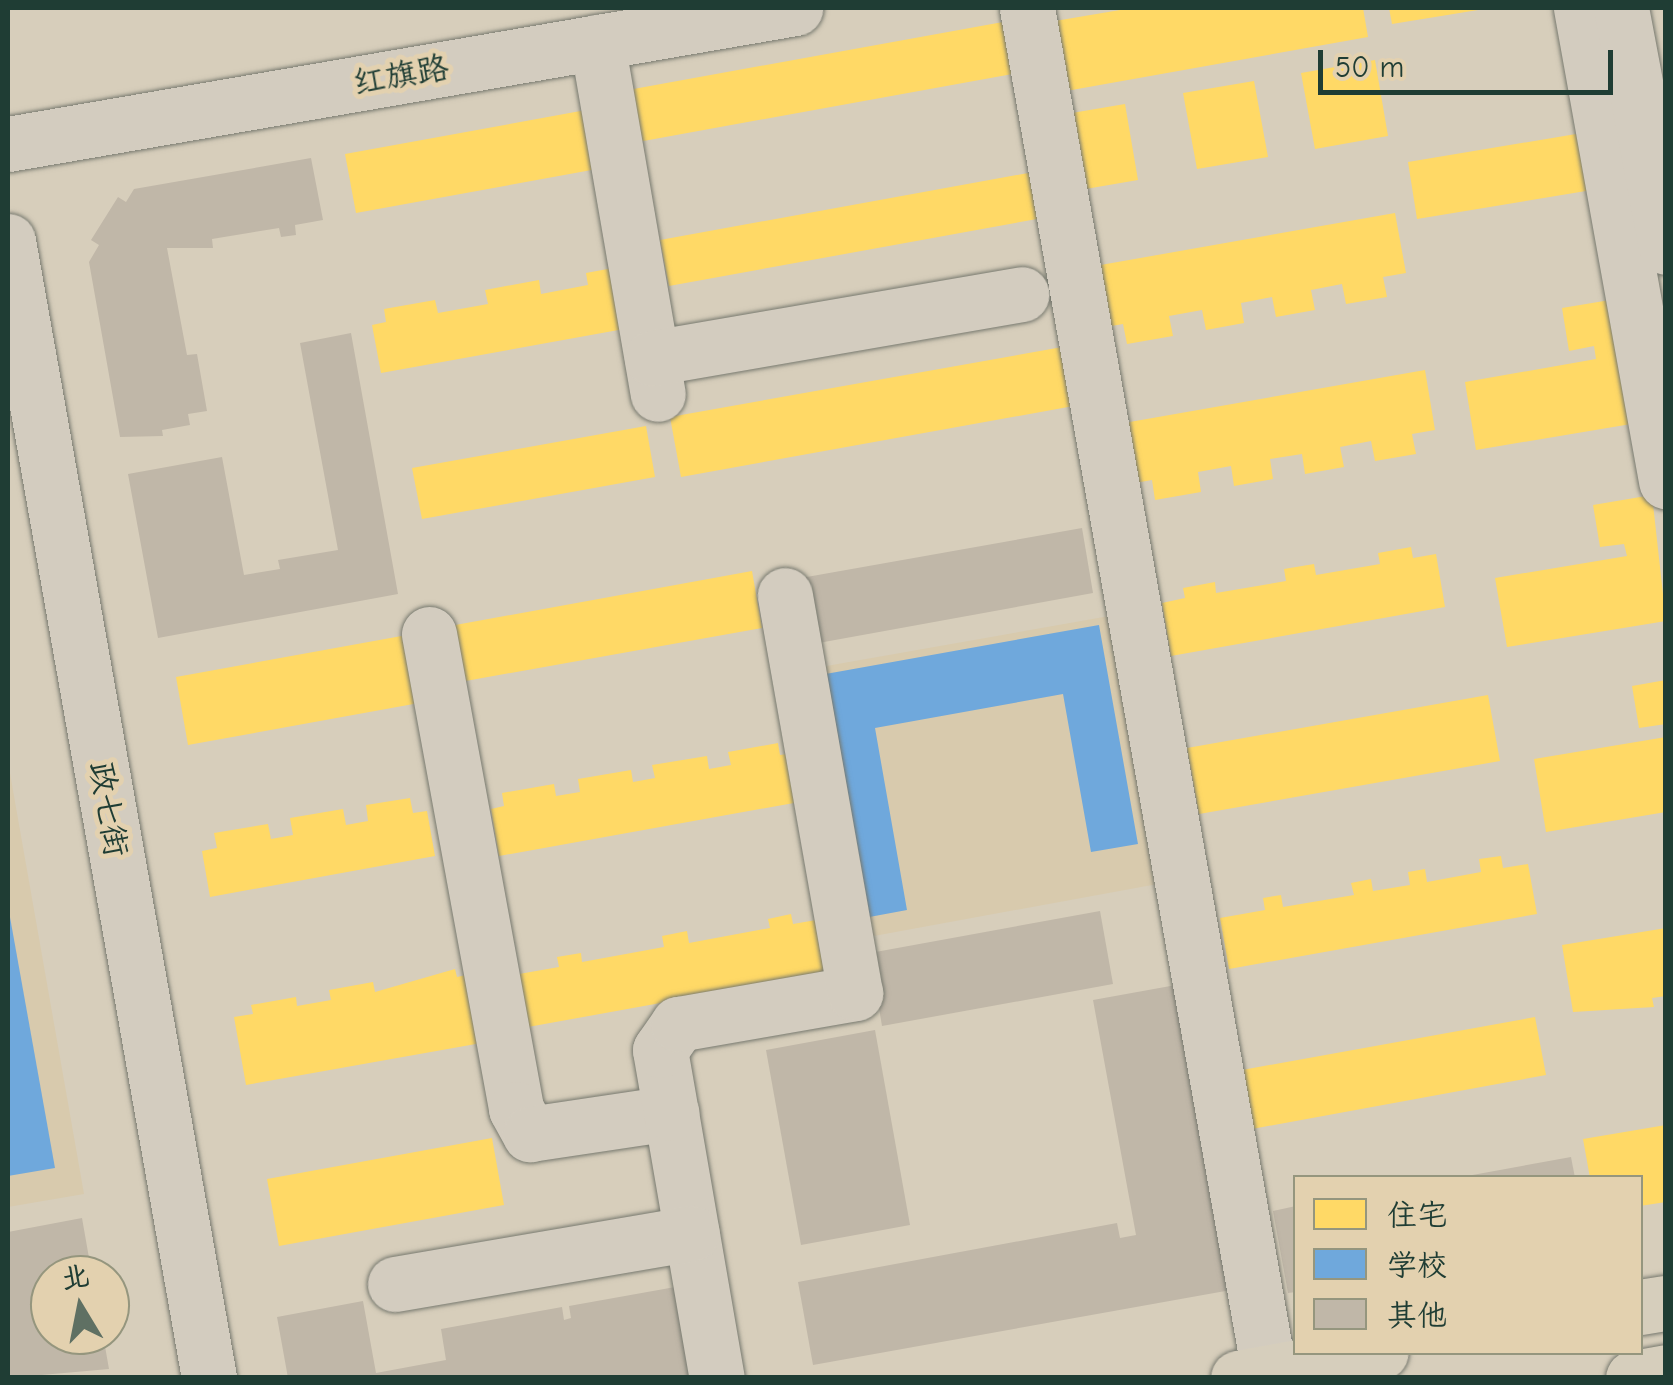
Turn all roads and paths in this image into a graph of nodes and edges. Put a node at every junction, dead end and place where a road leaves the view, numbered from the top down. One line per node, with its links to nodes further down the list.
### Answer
1 (795, 8): 5 (street, 红旗路)
2 (1027, 8): 17 (street)
3 (1581, 8): 10 (street)
4 (1621, 8): 8 (street)
5 (597, 42): 6 (street, 红旗路); 9 (street)
6 (8, 144)
7 (8, 240): 18 (street, 政七街)
8 (1666, 247)
9 (1021, 294)
10 (1666, 480)
11 (786, 594): 13 (street)
12 (428, 634): 13 (street)
13 (671, 1113): 14 (street)
14 (692, 1233): 15 (street); 19 (street)
15 (395, 1284)
16 (1364, 1355): 17 (main road)
17 (1253, 1375)
18 (209, 1378)
19 (718, 1378)

